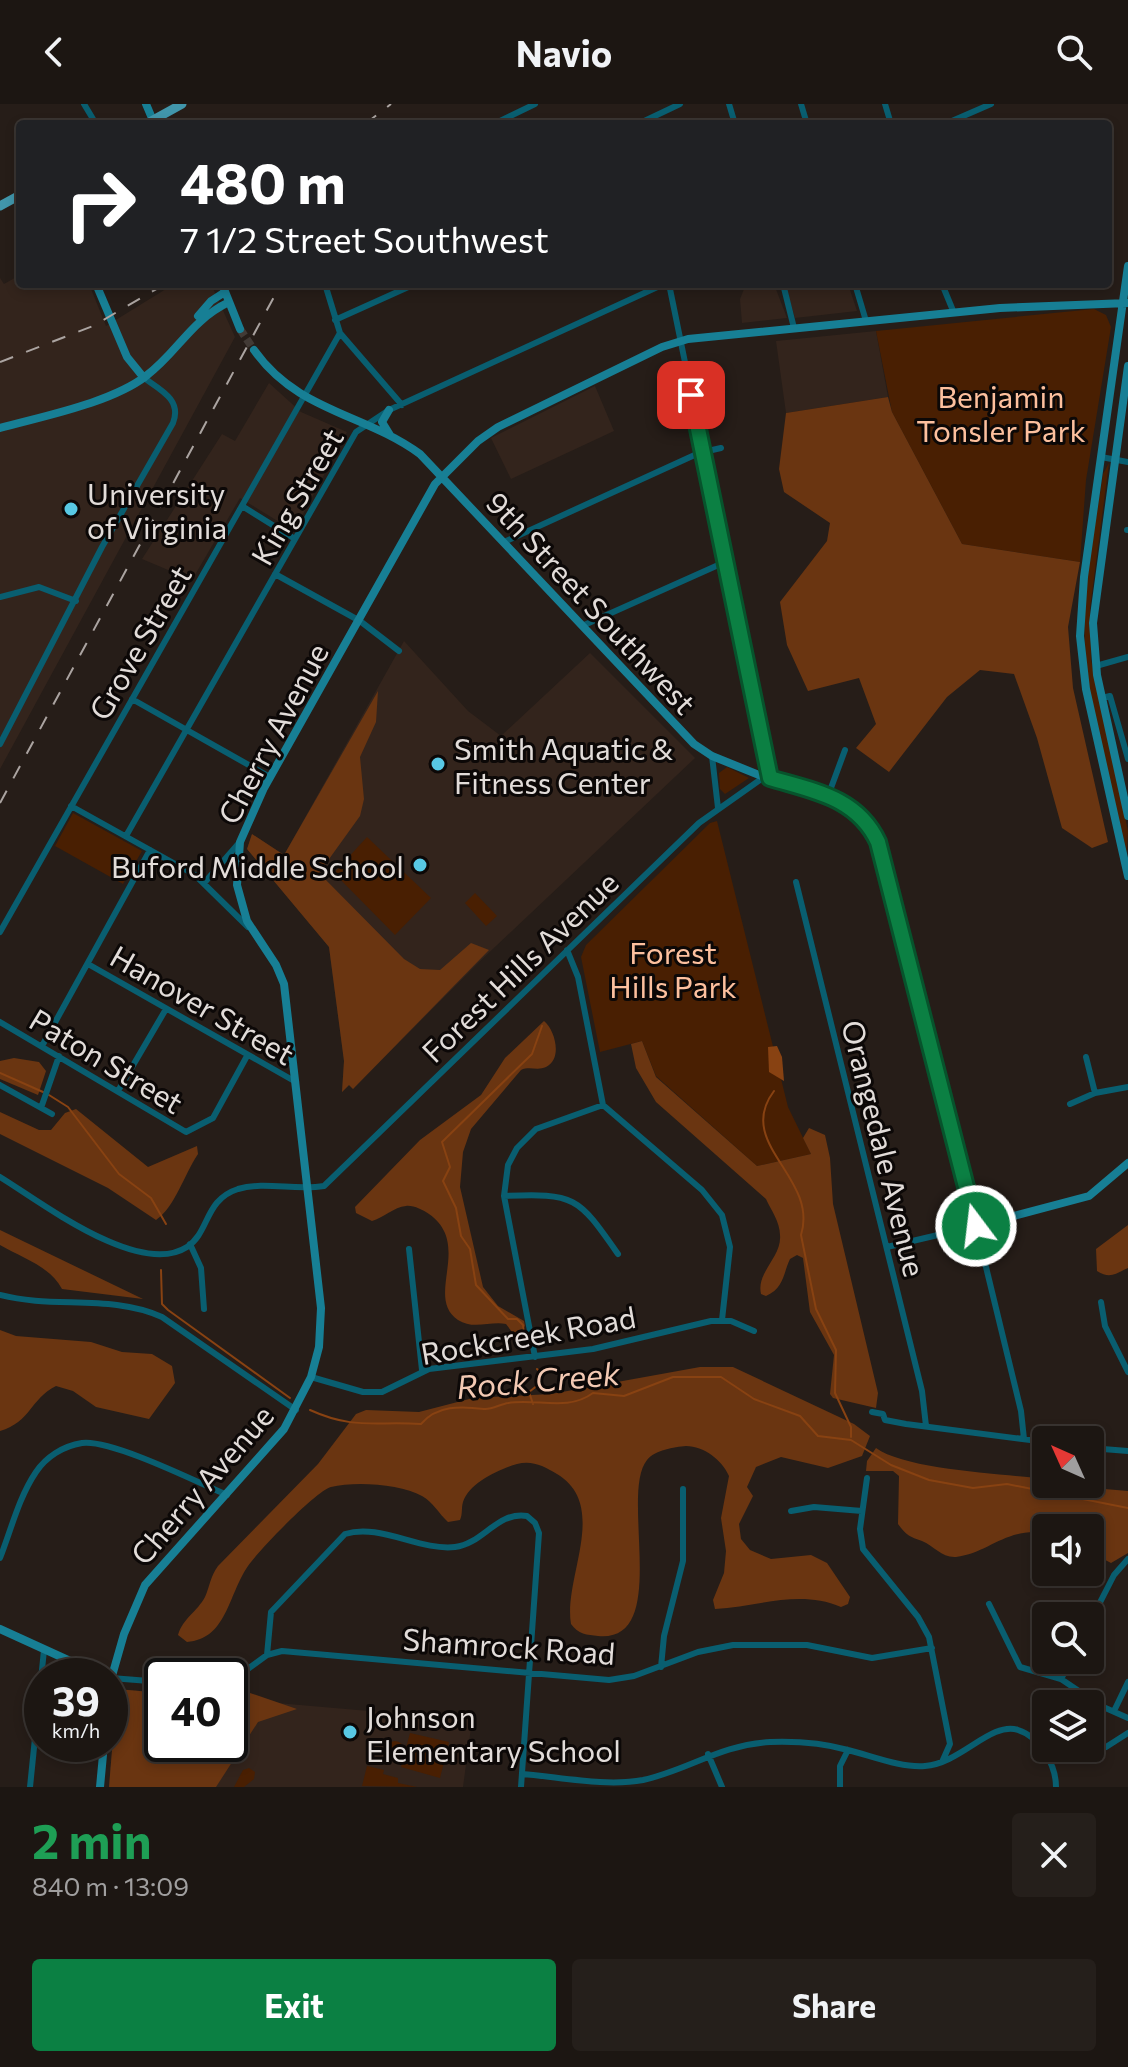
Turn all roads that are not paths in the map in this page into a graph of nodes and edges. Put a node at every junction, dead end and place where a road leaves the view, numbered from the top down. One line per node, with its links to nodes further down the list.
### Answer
1 (182, 104): 5 (main road)
2 (535, 104): 6 (street)
3 (680, 104): 7 (street)
4 (991, 104): 8 (street)
5 (156, 120)
6 (502, 120)
7 (646, 120)
8 (954, 120)
9 (1128, 266): 20 (street)
10 (98, 288): 31 (street)
11 (223, 288): 19 (street); 26 (street)
12 (326, 288): 22 (street)
13 (406, 288): 22 (street)
14 (658, 288): 33 (street, King Street)
15 (668, 288): 28 (street)
16 (784, 288): 24 (street)
17 (856, 288): 23 (street)
18 (944, 288): 21 (street)
19 (229, 302): 25 (street); 26 (street)
20 (1125, 303): 21 (street, Cherry Avenue); 40 (street)
21 (954, 313): 23 (street, Cherry Avenue)
22 (335, 320): 27 (street)
23 (866, 321): 24 (street, Cherry Avenue)
24 (794, 328): 28 (street, Cherry Avenue)
25 (240, 329)
26 (188, 330): 31 (street)
27 (340, 333): 32 (street, Grove Street); 33 (street)
28 (681, 341): 39 (street); 43 (street, Cherry Avenue)
29 (254, 350): 32 (street, 9th Street Southwest)
30 (1128, 366): 41 (street)
31 (144, 378): 36 (street); 50 (street)
32 (304, 397): 35 (street, 9th Street Southwest); 44 (street, Grove Street)
33 (402, 405): 34 (street, King Street)
34 (389, 410): 35 (street, King Street); 37 (street)
35 (363, 425): 37 (street, 9th Street Southwest); 45 (street, King Street)
36 (0, 428)
37 (391, 435): 43 (street, 9th Street Southwest)
38 (721, 448): 39 (street)
39 (702, 452): 46 (street); 47 (street)
40 (1101, 457): 41 (street); 73 (street)
41 (1114, 460): 42 (street); 55 (street)
42 (1128, 462)
43 (441, 476): 46 (street, 9th Street Southwest); 51 (street, Cherry Avenue)
44 (242, 506): 45 (street); 57 (street, Grove Street)
45 (295, 539): 48 (street, King Street)
46 (504, 542): 52 (street, 9th Street Southwest)
47 (725, 562): 52 (street); 65 (street)
48 (275, 574): 51 (street); 58 (street, King Street)
49 (0, 597): 50 (street)
50 (76, 601): 59 (street)
51 (360, 621): 53 (street); 64 (street, Cherry Avenue)
52 (582, 626): 61 (street, 9th Street Southwest)
53 (399, 651)
54 (1128, 657): 55 (street)
55 (1096, 666): 56 (street)
56 (1102, 698): 62 (street); 63 (street)
57 (132, 699): 58 (street); 67 (street, Grove Street)
58 (186, 730): 64 (street); 70 (street, King Street)
59 (0, 744)
60 (845, 750): 66 (street)
61 (712, 756): 65 (street, 9th Street Southwest); 68 (street)
62 (1128, 760): 63 (street)
63 (1116, 764): 69 (street)
64 (270, 777): 71 (street, Cherry Avenue)
65 (767, 778): 66 (street, 9th Street Southwest); 68 (street, Forest Hills Avenue)
66 (828, 796): 100 (street, 9th Street Southwest)
67 (71, 806): 70 (street); 78 (street, Grove Street)
68 (718, 808): 79 (street, Forest Hills Avenue)
69 (1128, 816)
70 (126, 836): 72 (street)
71 (240, 842): 75 (street); 77 (street, Cherry Avenue)
72 (150, 850): 75 (street); 80 (street)
73 (1127, 864): 74 (street)
74 (1128, 876)
75 (205, 882): 77 (street)
76 (796, 882): 102 (street, Orangedale Avenue)
77 (252, 931): 87 (street, Cherry Avenue)
78 (0, 932)
79 (567, 950): 93 (street); 98 (street, Forest Hills Avenue)
80 (88, 964): 81 (street, Hanover Street); 83 (street)
81 (166, 1009): 85 (street, Hanover Street); 90 (street)
82 (0, 1022): 83 (street, Paton Street)
83 (42, 1046): 84 (street, Paton Street)
84 (59, 1056): 90 (street, Paton Street); 94 (street)
85 (247, 1056): 87 (street, Hanover Street); 90 (street, Paton Street)
86 (1086, 1057): 91 (street)
87 (296, 1082): 98 (street, Cherry Avenue)
88 (0, 1085): 94 (street)
89 (1128, 1087): 91 (street)
90 (118, 1091)
91 (1095, 1093): 92 (street)
92 (1070, 1104)
93 (603, 1105): 99 (street); 108 (street)
94 (41, 1108): 95 (street)
95 (52, 1114)
96 (1128, 1163): 100 (street)
97 (0, 1177): 101 (street)
98 (309, 1188): 101 (street); 113 (street, Cherry Avenue)
99 (504, 1196): 104 (street); 110 (street)
100 (976, 1226): 102 (street); 117 (street)
101 (190, 1244): 107 (street)
102 (887, 1247): 116 (street, Orangedale Avenue)
103 (409, 1249): 111 (street)
104 (618, 1254)
105 (0, 1295): 114 (street)
106 (1101, 1302): 112 (street)
107 (204, 1309)
108 (722, 1320): 109 (street); 110 (street, Rockcreek Road)
109 (754, 1331)
110 (535, 1357): 111 (street, Rockcreek Road)
111 (422, 1370): 113 (street, Rockcreek Road)
112 (1128, 1372)
113 (311, 1377): 114 (street, Cherry Avenue)
114 (296, 1410): 123 (street, Cherry Avenue)
115 (872, 1412): 116 (street)
116 (926, 1426): 117 (street)
117 (1024, 1439): 118 (street)
118 (1032, 1440)
119 (1104, 1449): 120 (street)
120 (1128, 1451)
121 (867, 1478): 125 (street)
122 (683, 1489): 136 (street)
123 (227, 1495): 126 (street); 135 (street, Cherry Avenue)
124 (791, 1511): 125 (street)
125 (862, 1511): 131 (street)
126 (0, 1558)
127 (1128, 1559): 128 (street)
128 (1100, 1602)
129 (989, 1604): 140 (street)
130 (0, 1629): 132 (street)
131 (932, 1648): 136 (street, Shamrock Road); 149 (street)
132 (44, 1650): 134 (street); 152 (street)
133 (267, 1655): 137 (street); 138 (street, Shamrock Road); 138 (street)
134 (62, 1658)
135 (117, 1658)
136 (661, 1667): 138 (street, Shamrock Road)
137 (248, 1669)
138 (529, 1672): 150 (street)
139 (1064, 1674): 140 (street)
140 (1061, 1679): 142 (street)
141 (1128, 1682): 142 (street)
142 (1114, 1711): 143 (street)
143 (1128, 1718)
144 (1128, 1733): 145 (street)
145 (1106, 1747)
146 (848, 1750): 147 (street); 149 (street); 156 (street)
147 (708, 1754): 151 (street); 155 (street)
148 (102, 1762): 153 (street)
149 (942, 1762): 157 (street)
150 (522, 1774): 151 (street); 154 (street)
151 (623, 1784)
152 (30, 1787)
153 (100, 1787)
154 (521, 1787)
155 (722, 1787)
156 (840, 1787)
157 (1056, 1787)

